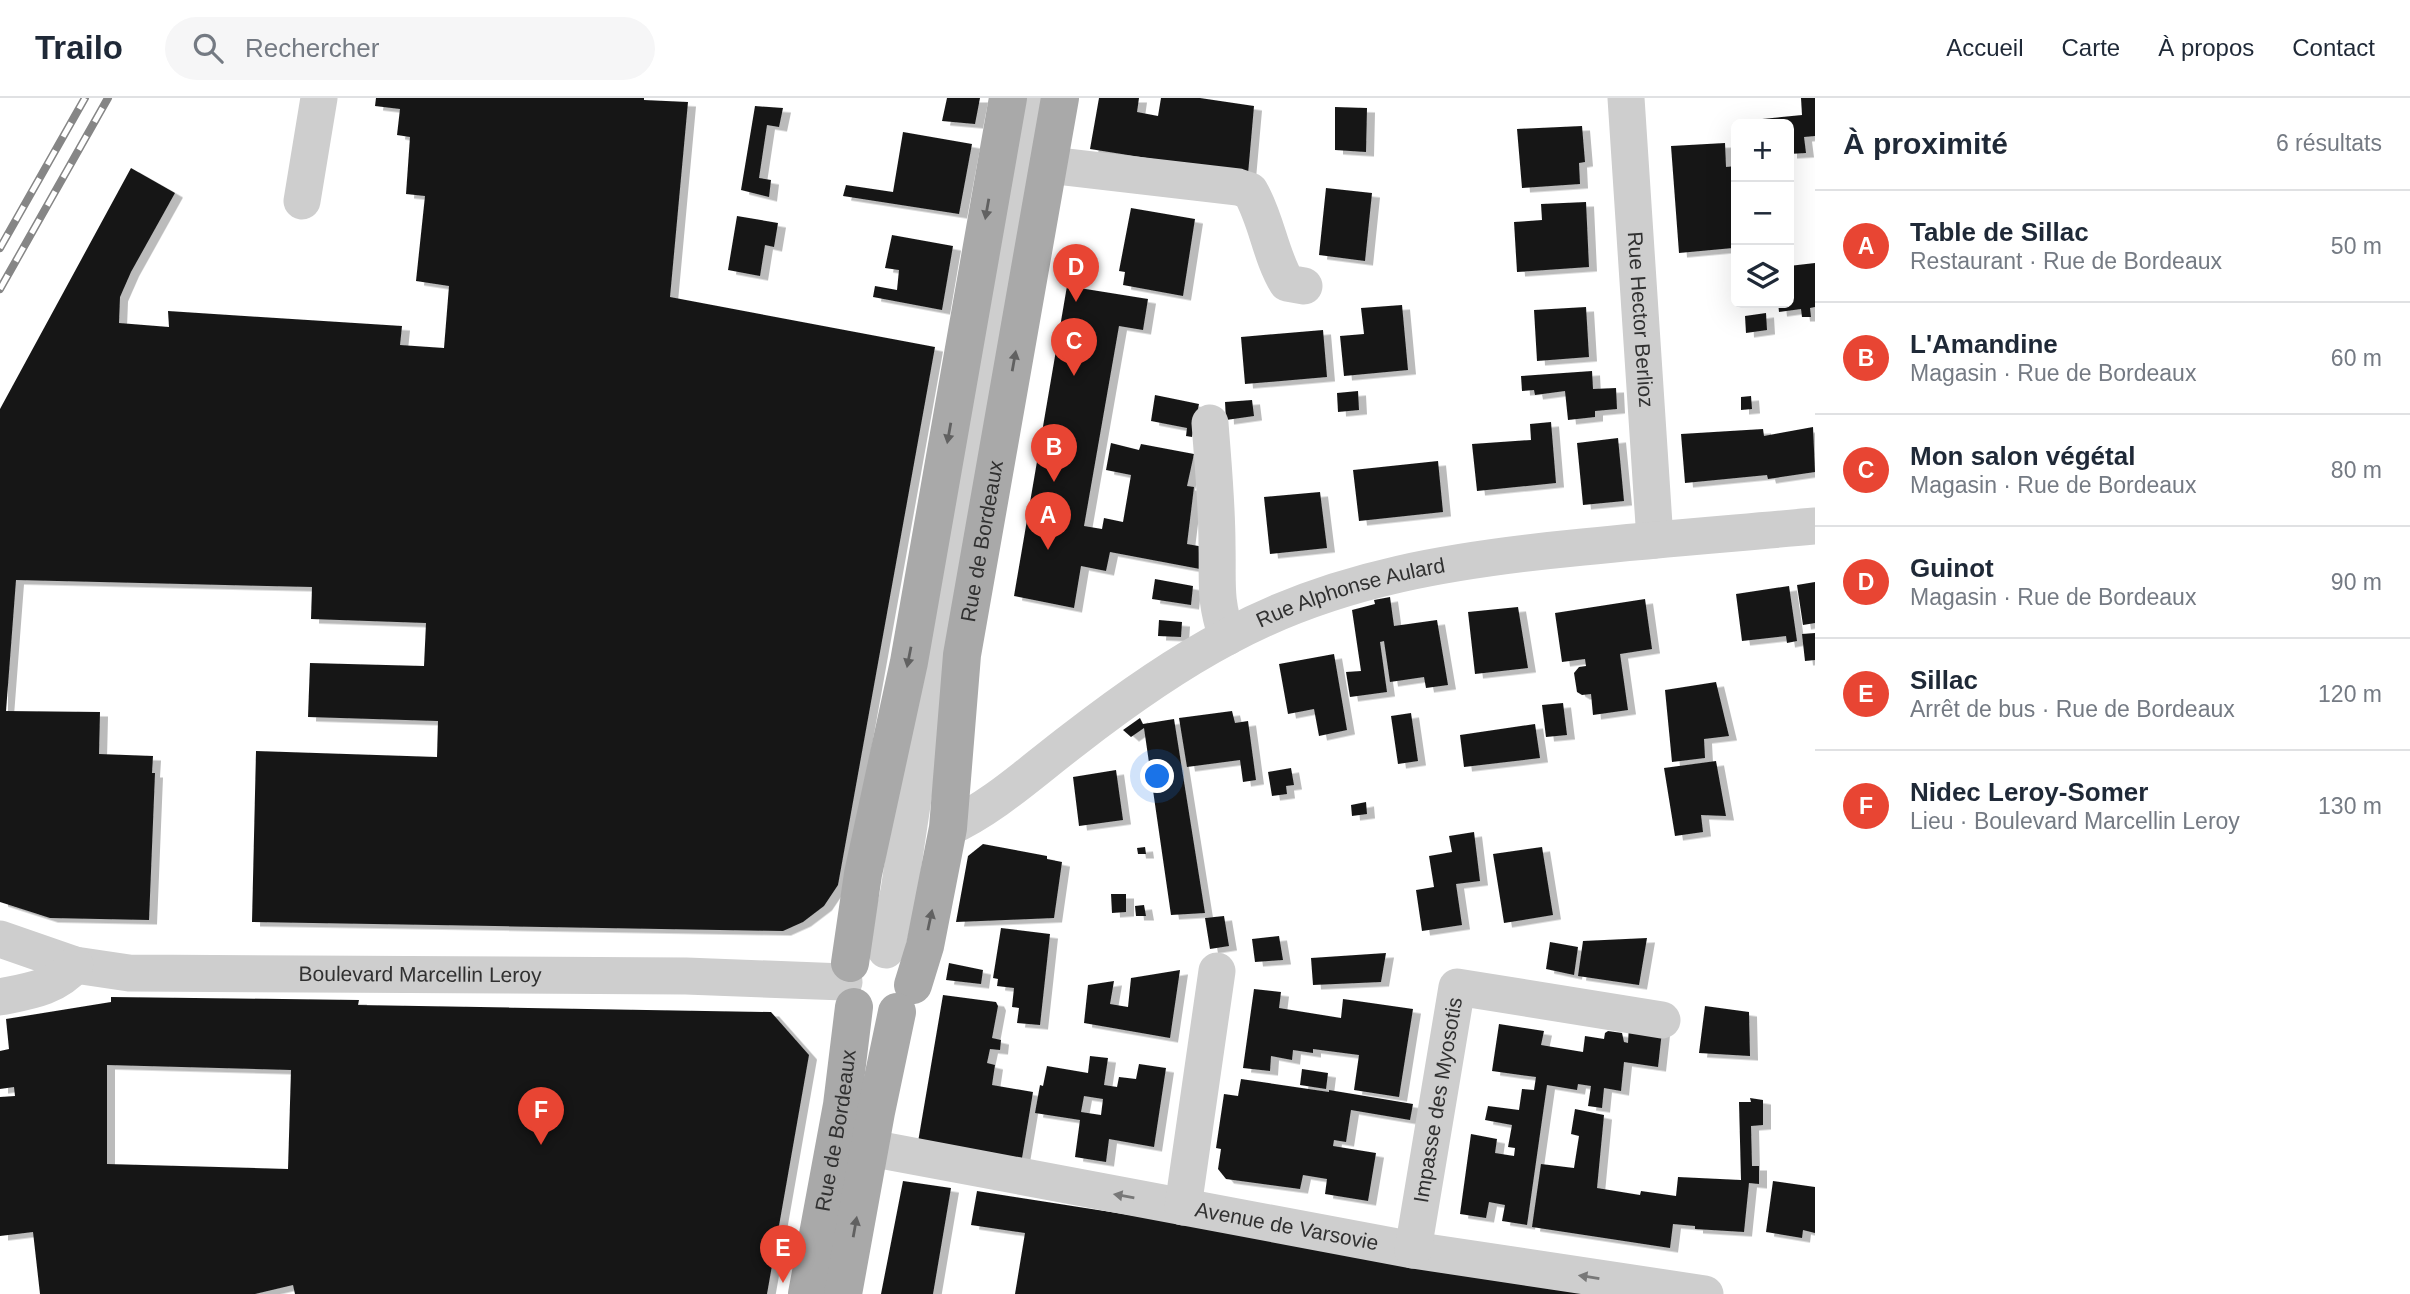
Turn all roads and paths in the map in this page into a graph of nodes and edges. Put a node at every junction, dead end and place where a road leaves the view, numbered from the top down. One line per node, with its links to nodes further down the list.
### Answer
1 (319, 98): 6 (street)
2 (1060, 98): 5 (main road, Rue de Bordeaux)
3 (1626, 98): 10 (street, Rue Hector Berlioz)
4 (1015, 105): 5 (street); 17 (main road, Rue de Bordeaux, one-way to 17)
5 (1034, 176): 7 (street); 12 (main road, Rue de Bordeaux, one-way to 5); 14 (street)
6 (302, 201)
7 (1304, 286)
8 (1210, 424): 11 (street)
9 (1815, 526): 10 (street, Rue Alphonse Aulard)
10 (1655, 540): 11 (street, Rue Alphonse Aulard)
11 (1227, 637): 12 (street, Rue Alphonse Aulard)
12 (948, 828): 19 (main road, Rue de Bordeaux, one-way to 12)
13 (0, 939): 15 (street, Boulevard Marcellin Leroy)
14 (886, 950): 17 (main road); 19 (main road)
15 (75, 965): 17 (street, Boulevard Marcellin Leroy); 18 (street)
16 (1217, 971): 22 (street)
17 (849, 984): 19 (main road); 24 (main road, Rue de Bordeaux)
18 (0, 997)
19 (905, 999): 21 (main road, Rue de Bordeaux)
20 (1662, 1020): 23 (street, Impasse des Myosotis)
21 (870, 1149): 22 (street, Avenue de Varsovie, one-way to 21); 25 (main road, Rue de Bordeaux, one-way to 21)
22 (1183, 1207): 23 (street, Avenue de Varsovie)
23 (1413, 1250): 26 (street, Avenue de Varsovie, one-way to 23)
24 (807, 1294)
25 (843, 1294)
26 (1705, 1294)

